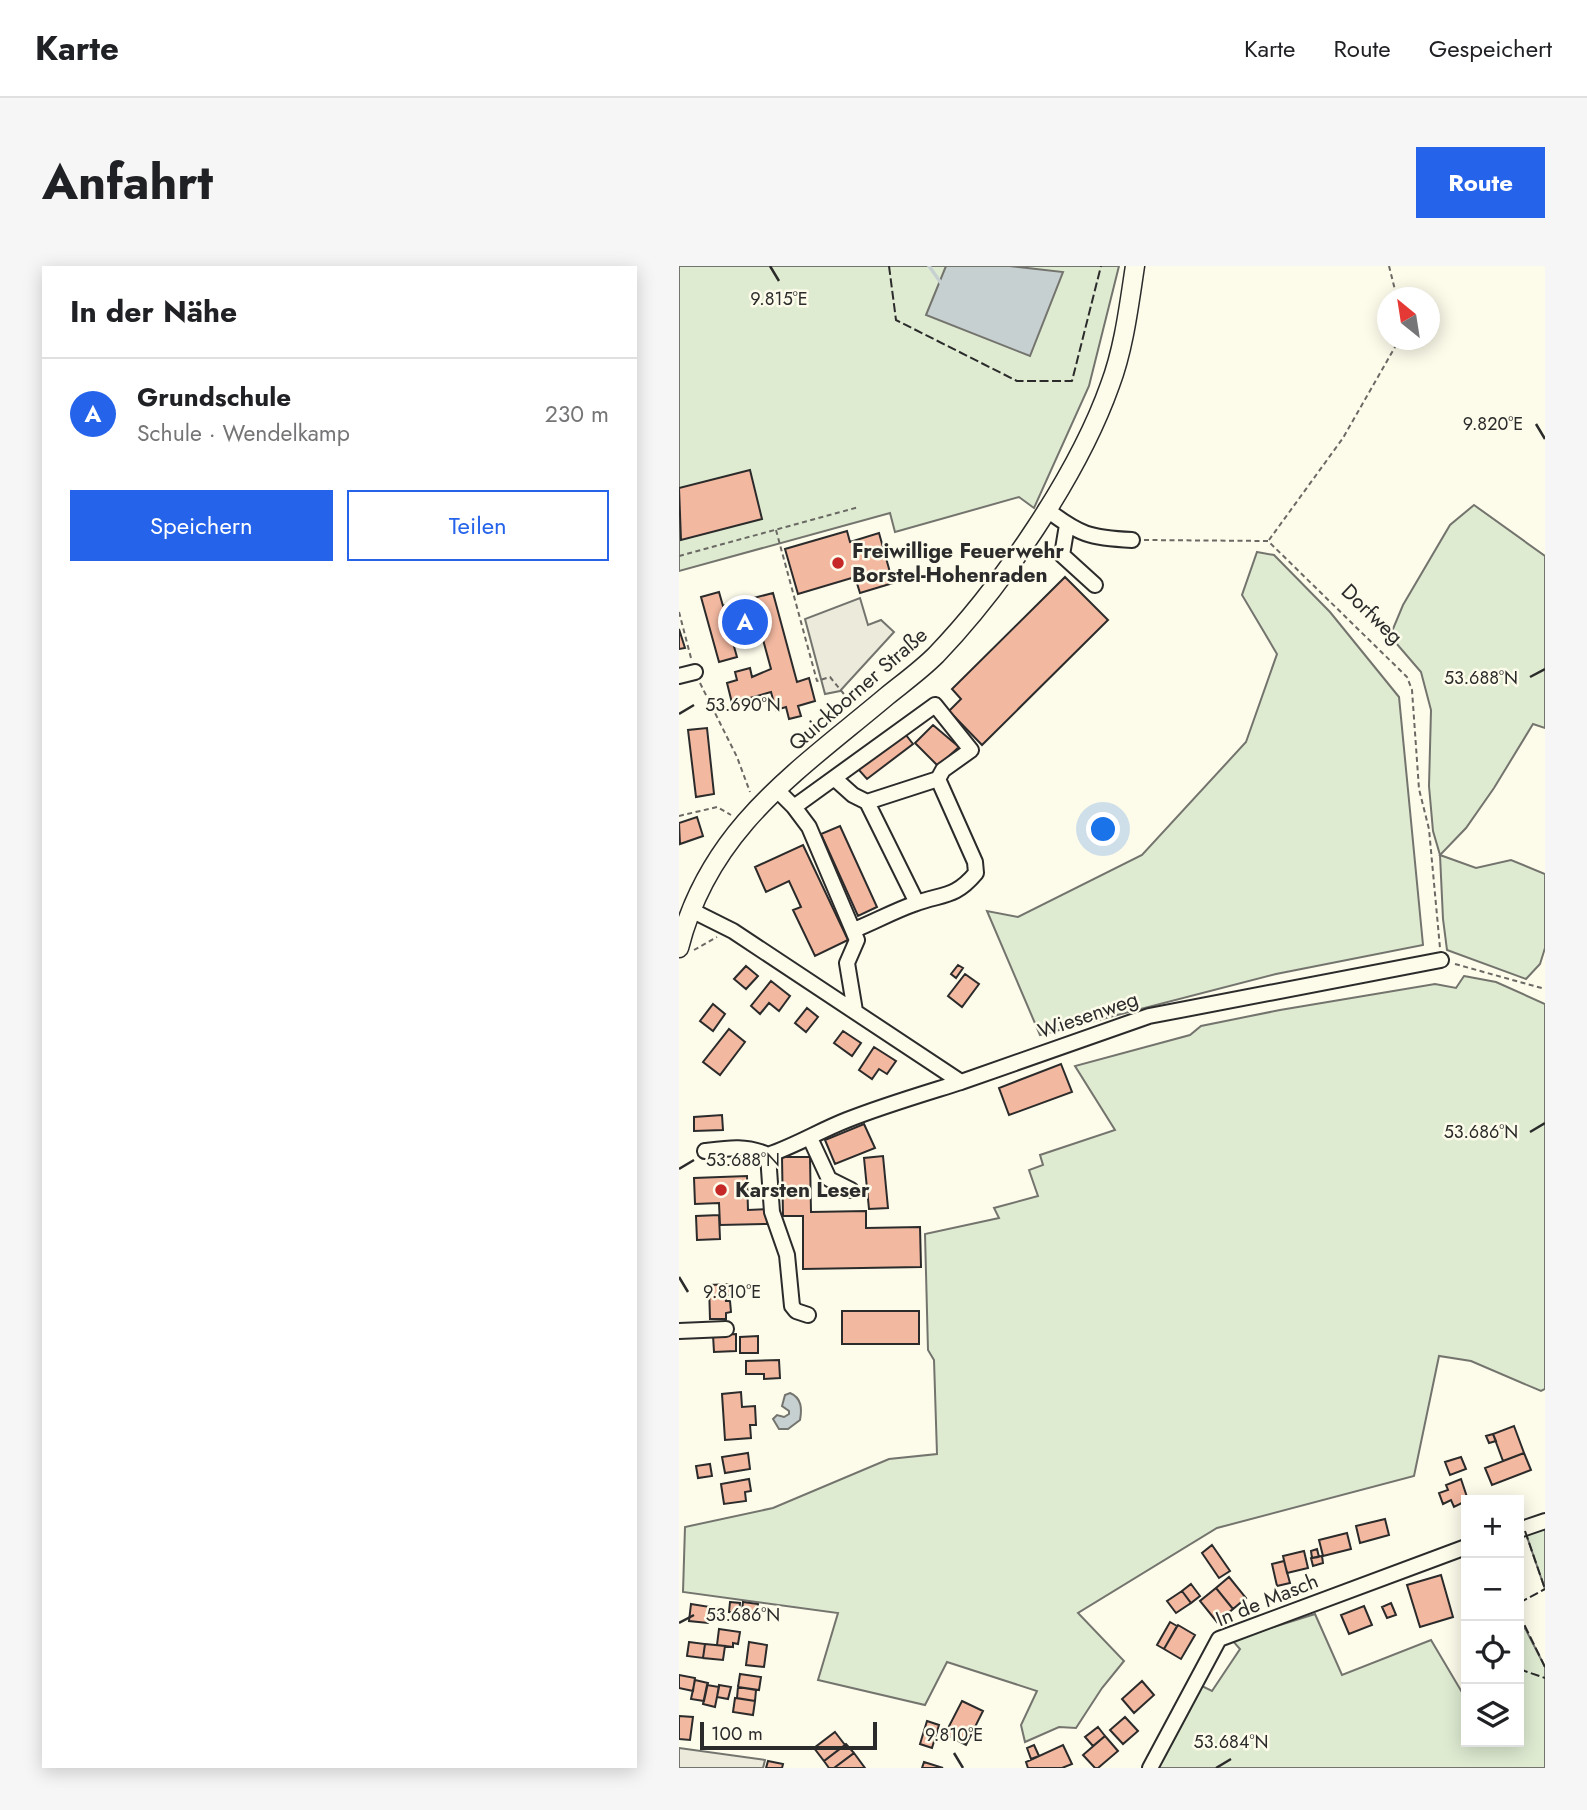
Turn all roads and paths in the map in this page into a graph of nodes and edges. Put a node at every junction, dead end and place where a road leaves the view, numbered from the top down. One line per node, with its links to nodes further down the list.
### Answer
1 (1135, 266): 6 (main road, Quickborner Straße)
2 (1389, 266): 3 (path)
3 (1394, 287)
4 (1393, 350): 10 (path)
5 (859, 507): 8 (path)
6 (1046, 509): 7 (street); 16 (main road, Quickborner Straße)
7 (1067, 525): 9 (street); 12 (street)
8 (776, 530): 11 (path); 16 (path)
9 (1132, 540): 10 (path)
10 (1268, 541): 30 (path, Dorfweg)
11 (679, 556)
12 (1095, 586)
13 (679, 612): 14 (path)
14 (695, 672): 15 (street); 21 (path)
15 (679, 676)
16 (863, 716): 19 (main road, Quickborner Straße)
17 (834, 778): 18 (street); 20 (street); 22 (street)
18 (938, 779): 20 (street); 25 (street)
19 (776, 789): 21 (main road, Quickborner Straße); 22 (street)
20 (867, 802): 25 (street)
21 (759, 804): 24 (main road, Quickborner Straße)
22 (795, 807): 28 (street)
23 (679, 817): 24 (path)
24 (744, 822): 26 (main road, Quickborner Straße)
25 (917, 903): 28 (street)
26 (691, 910): 27 (street); 29 (main road, Quickborner Straße)
27 (733, 930): 29 (path); 32 (street)
28 (854, 930): 32 (street)
29 (683, 951)
30 (1441, 960): 31 (path); 33 (street, Wiesenweg)
31 (1545, 989)
32 (855, 1011): 33 (street)
33 (961, 1082): 34 (street, Wiesenweg)
34 (810, 1138): 36 (street, Wiesenweg); 37 (street)
35 (705, 1151): 36 (street)
36 (768, 1155): 38 (street)
37 (851, 1190)
38 (807, 1315)
39 (726, 1329): 40 (street)
40 (679, 1331)
41 (1545, 1521): 42 (street)
42 (1524, 1528)
43 (1461, 1549): 44 (street, In de Masch)
44 (1150, 1768)

